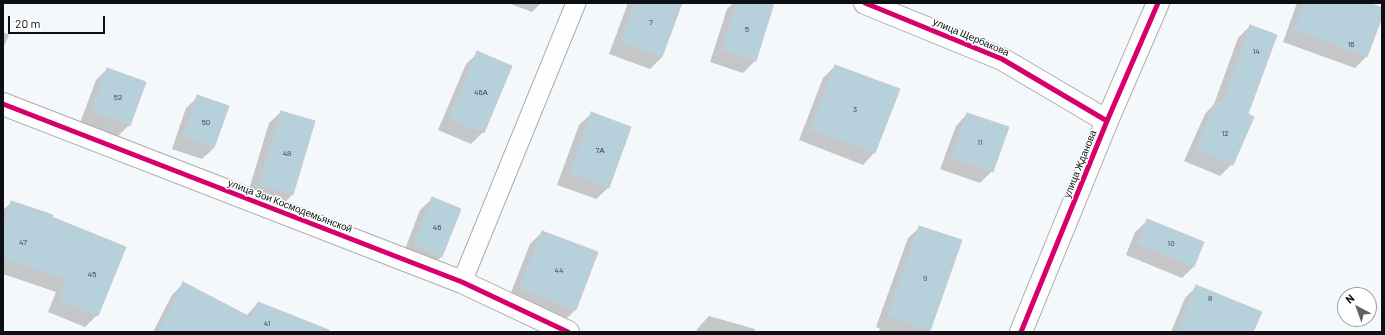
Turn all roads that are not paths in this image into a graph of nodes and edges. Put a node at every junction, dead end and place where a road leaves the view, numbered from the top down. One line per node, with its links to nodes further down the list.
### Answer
1 (576, 3): 6 (lane)
2 (865, 3): 5 (street, улица Щербакова)
3 (1158, 3): 5 (street, улица Жданова)
4 (3, 104): 6 (street, улица Зои Космодемьянской)
5 (1107, 121): 8 (street, улица Жданова)
6 (462, 282): 7 (street, улица Зои Космодемьянской)
7 (568, 332)
8 (1021, 332)

